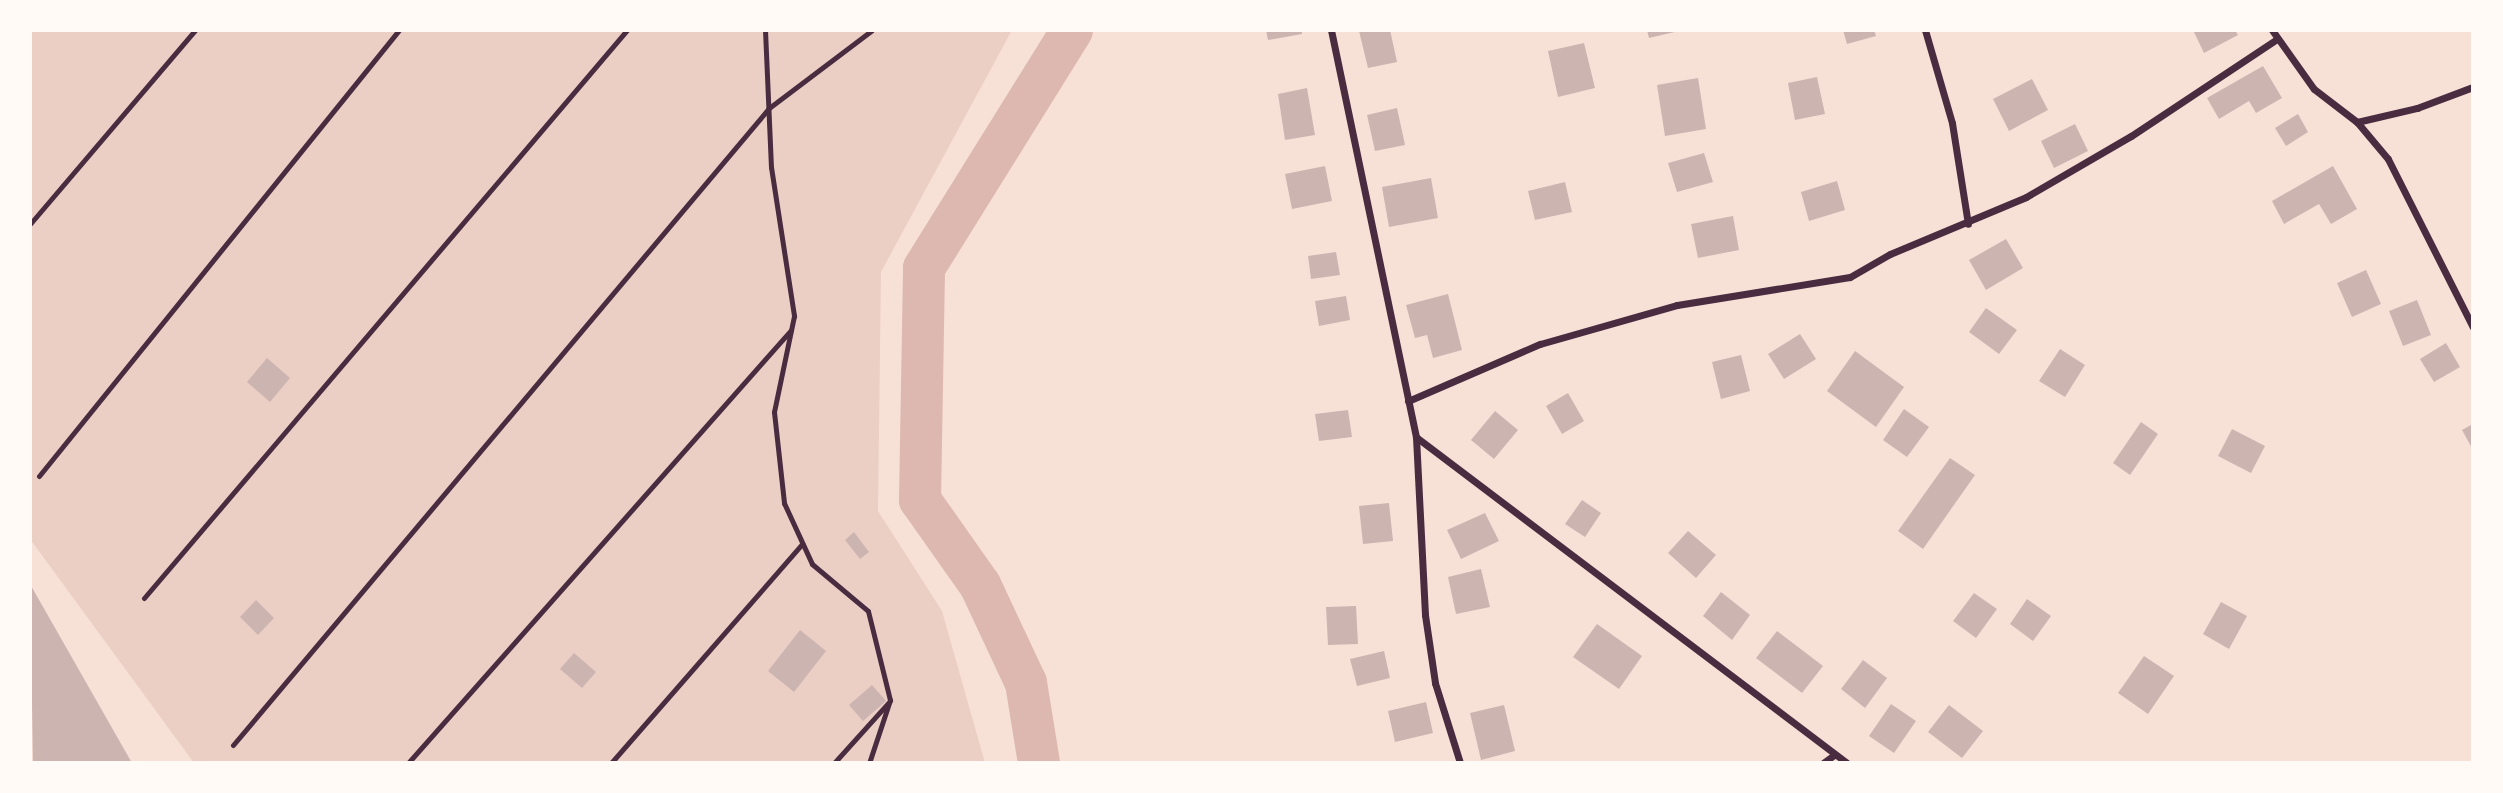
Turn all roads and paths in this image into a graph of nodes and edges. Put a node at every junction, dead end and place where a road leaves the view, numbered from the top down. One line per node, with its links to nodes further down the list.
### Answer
1 (195, 30): 13 (lane)
2 (399, 30): 19 (lane)
3 (627, 30): 21 (lane)
4 (765, 30): 11 (lane)
5 (872, 30): 11 (lane)
6 (1331, 30): 17 (street)
7 (1925, 30): 14 (street)
8 (2272, 30): 9 (street)
9 (2277, 38): 12 (street); 14 (street)
10 (2473, 87): 12 (street)
11 (769, 108): 16 (lane); 23 (lane)
12 (2357, 122): 15 (street)
13 (30, 224)
14 (1968, 224): 17 (street)
15 (2473, 327)
16 (791, 330): 20 (lane); 25 (lane)
17 (1408, 401): 18 (street)
18 (1416, 437): 24 (street); 29 (street)
19 (39, 476)
20 (803, 544): 22 (lane); 26 (lane)
21 (144, 598)
22 (890, 700): 27 (lane); 28 (lane)
23 (233, 745)
24 (1834, 755): 30 (street); 31 (street)
25 (408, 763)
26 (611, 763)
27 (834, 763)
28 (869, 763)
29 (1460, 763)
30 (1823, 763)
31 (1847, 763)

